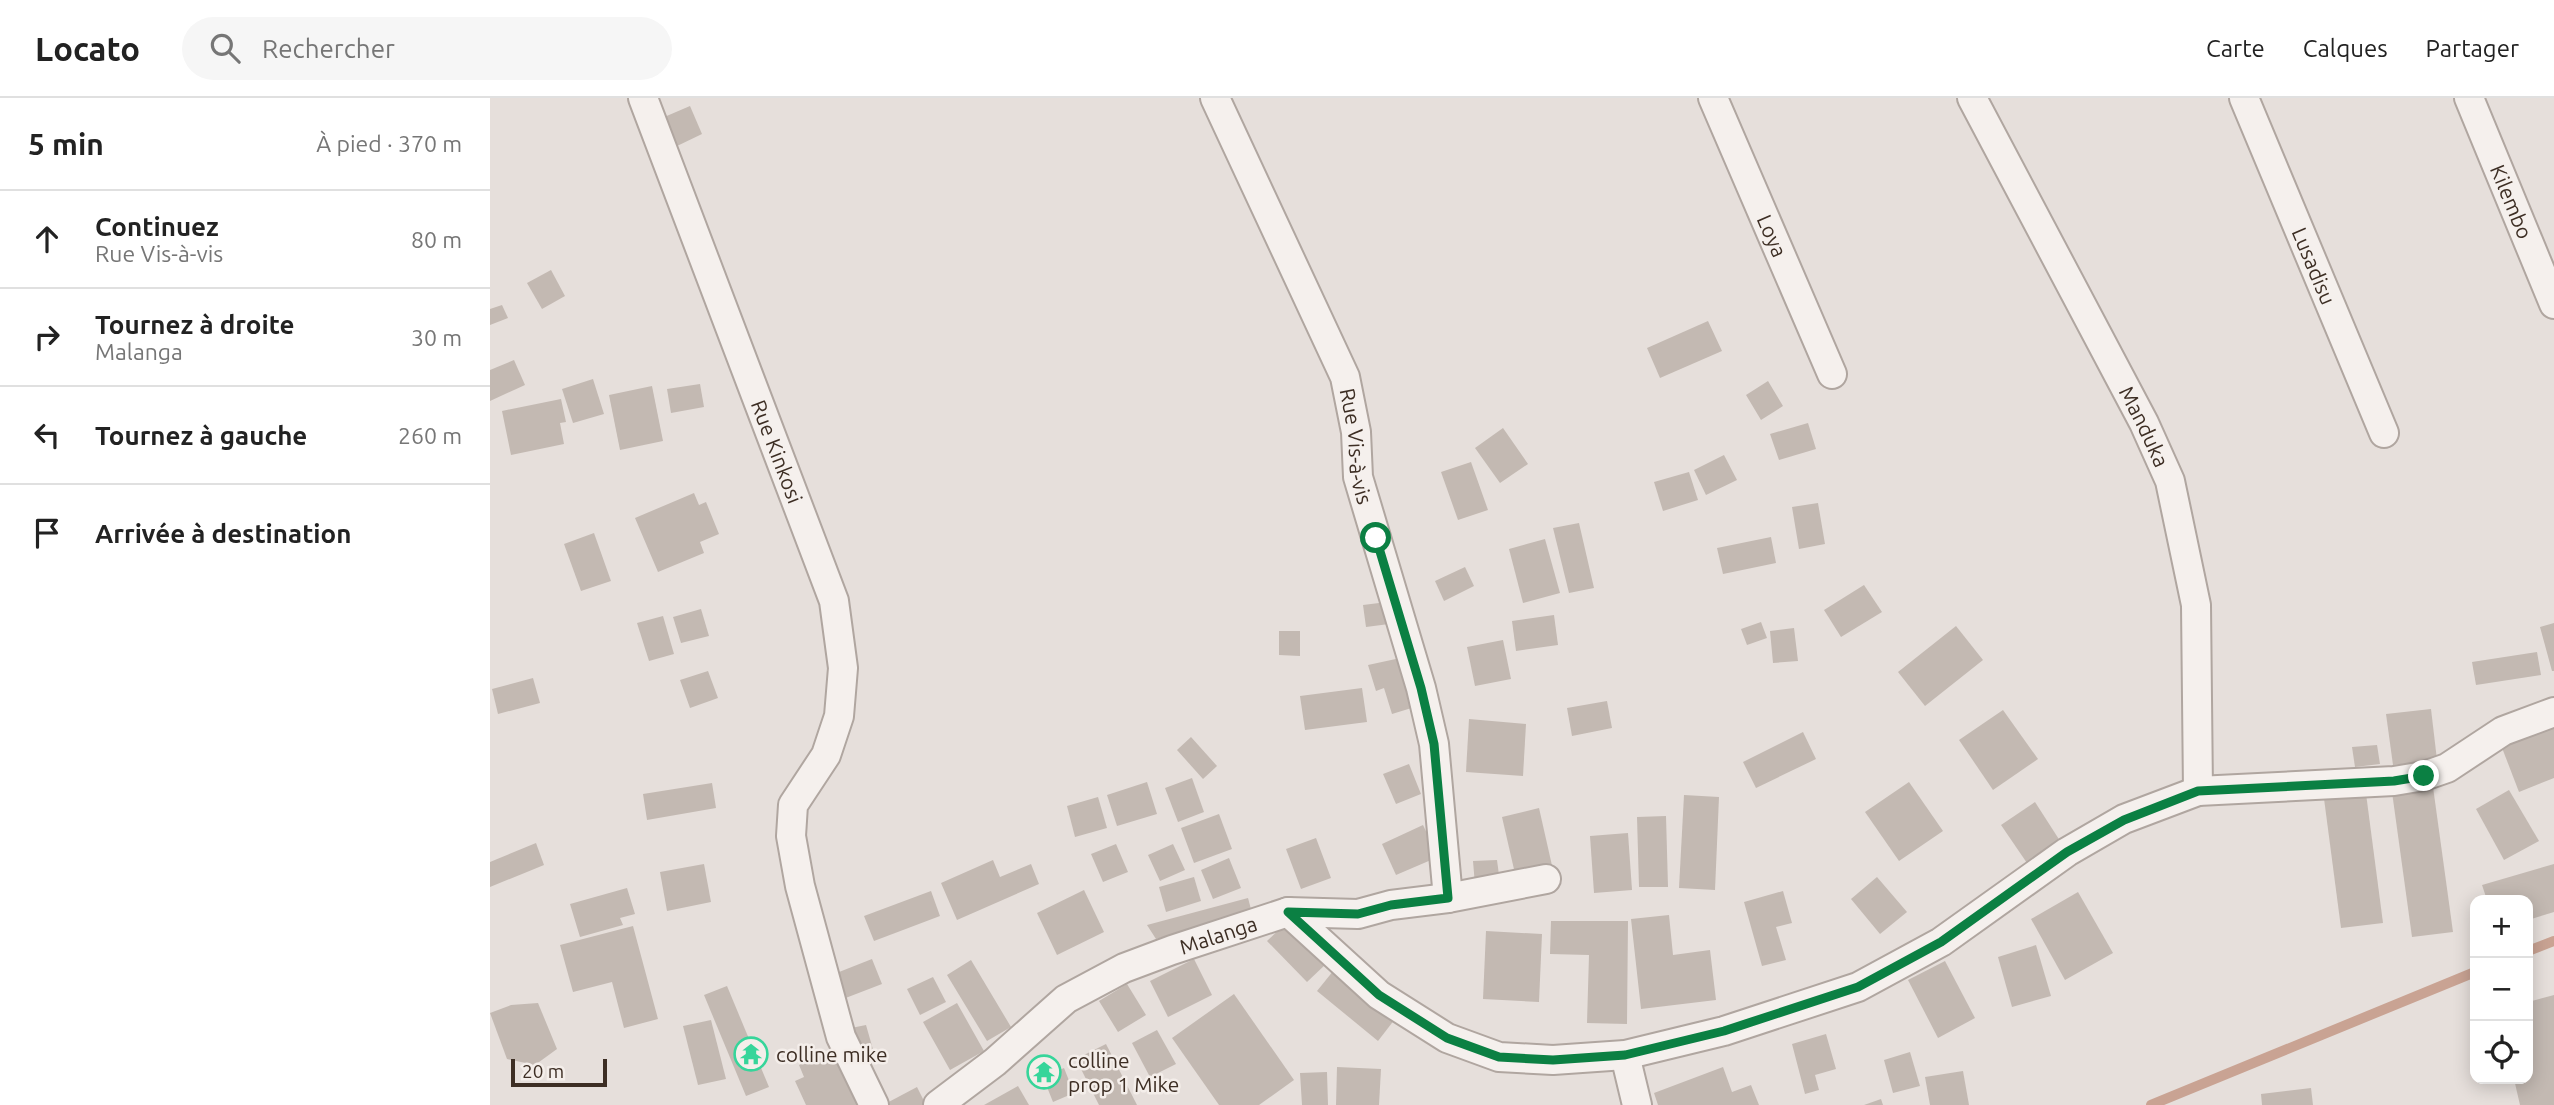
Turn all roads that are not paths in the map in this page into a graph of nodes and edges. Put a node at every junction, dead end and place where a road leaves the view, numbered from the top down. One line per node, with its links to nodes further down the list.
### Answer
1 (643, 98): 16 (street, Rue Kinkosi)
2 (1214, 98): 13 (street, Rue Vis-à-vis)
3 (1713, 98): 8 (street, Loya)
4 (1972, 98): 11 (street, Manduka)
5 (2244, 98): 9 (street, Lusadisu)
6 (2469, 98): 7 (street, Kilembo)
7 (2554, 304)
8 (1832, 374)
9 (2384, 433)
10 (2554, 712): 11 (street)
11 (2198, 791): 15 (street)
12 (1546, 879): 13 (street, Malanga)
13 (1448, 898): 14 (street, Malanga)
14 (1288, 912): 15 (street); 17 (street, Malanga)
15 (1625, 1055): 18 (street)
16 (874, 1105)
17 (938, 1105)
18 (1637, 1105)

